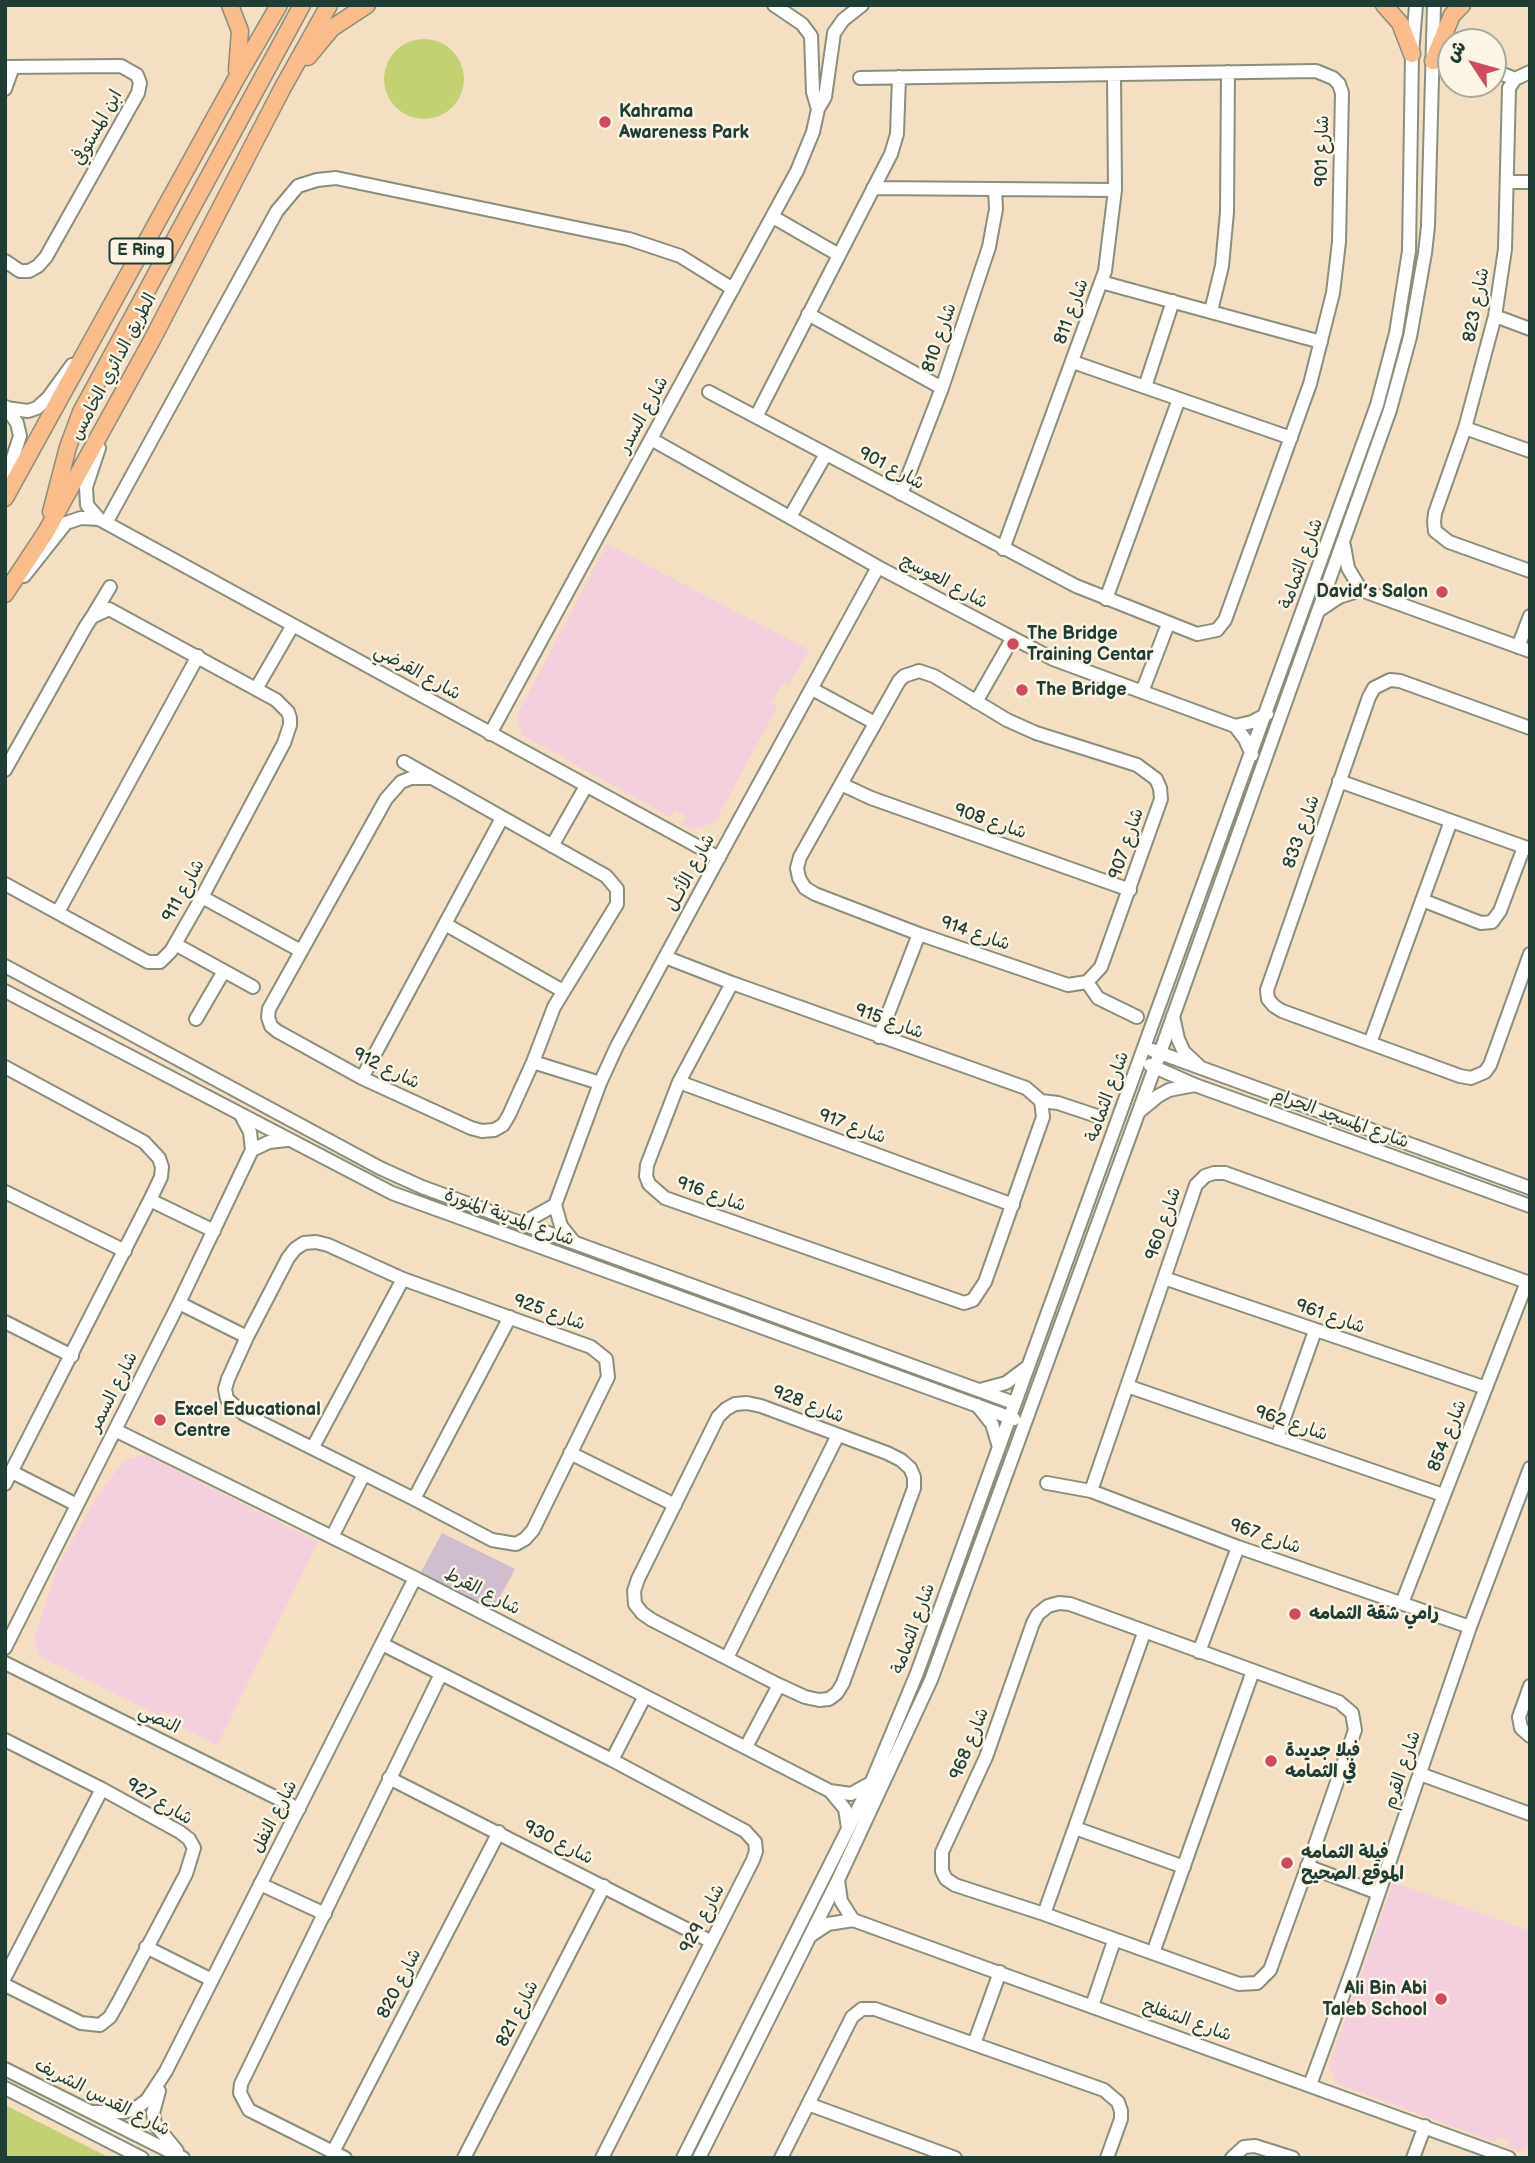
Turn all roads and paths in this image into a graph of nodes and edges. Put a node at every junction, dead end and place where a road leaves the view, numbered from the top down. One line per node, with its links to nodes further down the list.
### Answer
1 (230, 5): 21 (main road)
2 (279, 5): 21 (main road, الطريق الدائري الخامس / E Ring)
3 (302, 5): 61 (main road)
4 (328, 5): 24 (main road, الطريق الدائري الخامس / E Ring)
5 (367, 5): 24 (main road)
6 (774, 5): 25 (street, شارع السدر)
7 (862, 5): 25 (street, شارع السدر)
8 (1384, 5): 12 (main road)
9 (1416, 5): 12 (street, شارع الثمامة)
10 (1434, 5): 13 (street, شارع الثمامة)
11 (1462, 5): 13 (main road)
12 (1412, 54): 82 (street, شارع الثمامة)
13 (1433, 61): 62 (street, شارع الثمامة)
14 (9, 67): 23 (street); 33 (street, ابن المستوفي)
15 (1228, 72): 17 (street, شارع 901); 37 (street); 42 (street, شارع 901)
16 (1530, 72): 22 (street)
17 (1114, 75): 19 (street, شارع 901); 30 (street, شارع 811)
18 (1507, 76): 22 (street)
19 (899, 77): 20 (street, شارع 901); 28 (street)
20 (860, 78)
21 (236, 79): 40 (main road, الطريق الدائري الخامس / E Ring)
22 (1515, 79): 26 (street, شارع 823)
23 (5, 89)
24 (282, 89): 47 (main road, الطريق الدائري الخامس / E Ring)
25 (818, 109): 31 (street, شارع السدر)
26 (1507, 182): 27 (street); 39 (street, شارع 823)
27 (1530, 182)
28 (873, 188): 29 (street); 32 (street)
29 (995, 190): 30 (street); 45 (street, شارع 810)
30 (1115, 190): 34 (street, شارع 811)
31 (773, 217): 32 (street); 35 (street, شارع السدر)
32 (839, 255): 38 (street)
33 (5, 261)
34 (1101, 282): 36 (street); 43 (street, شارع 811)
35 (733, 289): 53 (street, شارع السدر); 60 (street)
36 (1173, 301): 37 (street); 44 (street)
37 (1211, 311): 42 (street)
38 (808, 314): 45 (street); 50 (street)
39 (1495, 316): 41 (street); 51 (street, شارع 823)
40 (98, 329): 49 (street); 58 (main road, الطريق الدائري الخامس / E Ring)
41 (1530, 329)
42 (1321, 342): 52 (street, شارع 901)
43 (1073, 362): 44 (street); 63 (street, شارع 811)
44 (1145, 387): 48 (street)
45 (942, 388): 57 (street, شارع 810)
46 (709, 392): 50 (street, شارع 901)
47 (119, 399): 60 (street); 61 (main road, الطريق الدائري الخامس / E Ring)
48 (1180, 399): 52 (street); 69 (street)
49 (6, 407): 56 (street)
50 (756, 417): 55 (street, شارع 901)
51 (1465, 428): 54 (street); 65 (street, شارع 823)
52 (1290, 438): 73 (street, شارع 901)
53 (651, 439): 59 (street, شارع العوسج); 86 (street, شارع السدر)
54 (1530, 451)
55 (826, 454): 57 (street, شارع 901); 59 (street)
56 (5, 482)
57 (901, 494): 63 (street, شارع 901)
58 (5, 498)
59 (790, 517): 64 (street, شارع العوسج)
60 (102, 521): 68 (street); 74 (street, شارع القرضي)
61 (46, 532): 68 (main road, الطريق الدائري الخامس / E Ring)
62 (1344, 543): 67 (street); 70 (street, شارع الثمامة)
63 (1003, 549): 69 (street, شارع 901)
64 (878, 567): 75 (street, شارع العوسج); 79 (street, شارع الأثــل)
65 (1530, 571)
66 (110, 587): 72 (street)
67 (1361, 590): 70 (street); 76 (street)
68 (5, 595)
69 (1106, 599): 73 (street, شارع 901)
70 (1318, 612): 118 (street, شارع الثمامة)
71 (1530, 616): 76 (street)
72 (92, 617): 77 (street, شارع 911); 89 (street)
73 (1168, 624): 80 (street)
74 (293, 625): 78 (street); 86 (street, شارع القرضي)
75 (1012, 639): 80 (street, شارع العوسج); 81 (street)
76 (1524, 649)
77 (198, 656): 78 (street, شارع 911); 104 (street)
78 (256, 689): 102 (street, شارع 911)
79 (812, 689): 83 (street); 98 (street, شارع الأثــل)
80 (1142, 692): 84 (street, شارع العوسج)
81 (976, 702): 83 (street, شارع 907); 101 (street, شارع 907)
82 (1267, 714): 84 (street); 87 (street, شارع الثمامة)
83 (875, 723): 92 (street, شارع 907)
84 (1235, 726): 87 (street)
85 (1530, 728): 91 (street, شارع 833)
86 (490, 734): 93 (street, شارع القرضي)
87 (1252, 755): 123 (street, شارع الثمامة)
88 (404, 762): 90 (street, شارع 912)
89 (5, 770)
90 (431, 778): 94 (street, شارع 912); 108 (street, شارع 912)
91 (1339, 781): 95 (street); 122 (street, شارع 833)
92 (841, 784): 99 (street, شارع 907); 101 (street, شارع 908)
93 (586, 786): 96 (street); 98 (street, شارع القرضي)
94 (502, 818): 96 (street, شارع 912); 105 (street)
95 (1451, 821): 97 (street); 103 (street)
96 (552, 846): 117 (street, شارع 912)
97 (1527, 848): 103 (street)
98 (719, 858): 110 (street, شارع الأثــل)
99 (799, 878): 106 (street, شارع 914)
100 (5, 884): 104 (street, شارع 911)
101 (1130, 890): 113 (street, شارع 907)
102 (202, 897): 107 (street, شارع 911); 108 (street)
103 (1422, 900): 122 (street)
104 (58, 912): 107 (street, شارع 911)
105 (445, 924): 117 (street); 129 (street)
106 (919, 934): 113 (street, شارع 914); 121 (street)
107 (175, 944): 112 (street)
108 (301, 951): 129 (street, شارع 912)
109 (1530, 954): 122 (street)
110 (665, 957): 114 (street, شارع 915); 131 (street, شارع الأثــل)
111 (5, 966): 145 (street, شارع المدينة المنورة)
112 (224, 971): 115 (street); 120 (street)
113 (1087, 982): 119 (street)
114 (732, 984): 121 (street, شارع 915); 130 (street, شارع 916)
115 (253, 987)
116 (5, 990): 135 (street, شارع المدينة المنورة)
117 (563, 991): 125 (street, شارع 912)
118 (1173, 1013): 123 (street, شارع الثمامة); 128 (street)
119 (1137, 1017)
120 (196, 1019)
121 (880, 1037): 133 (street, شارع 915)
122 (1370, 1043)
123 (1152, 1051): 124 (street, شارع الثمامة); 126 (street); 128 (street, شارع المسجد الحرام)
124 (1140, 1061): 126 (street, شارع المسجد الحرام); 158 (street, شارع الثمامة)
125 (533, 1062): 129 (street, شارع 912); 131 (street)
126 (1155, 1067): 132 (street, شارع المسجد الحرام); 134 (street, شارع الثمامة)
127 (5, 1068): 141 (street)
128 (1201, 1069): 139 (street, شارع المسجد الحرام)
129 (362, 1078)
130 (679, 1082): 143 (street, شارع 917); 143 (street, شارع 916)
131 (600, 1083): 142 (street, شارع الأثــل)
132 (1195, 1085): 134 (street); 144 (street, شارع المسجد الحرام)
133 (1041, 1101): 136 (street, شارع 915); 143 (street)
134 (1138, 1113): 164 (street, شارع الثمامة)
135 (241, 1115): 137 (street, شارع المدينة المنورة); 138 (street)
136 (1100, 1117)
137 (287, 1140): 138 (street); 163 (street, شارع المدينة المنورة)
138 (252, 1150): 146 (street, شارع السمر)
139 (1530, 1188)
140 (5, 1192): 148 (street)
141 (150, 1200): 146 (street); 148 (street)
142 (555, 1205): 145 (street); 147 (street)
143 (1013, 1205)
144 (1530, 1206)
145 (521, 1224): 147 (street, شارع المدينة المنورة)
146 (214, 1231): 152 (street, شارع السمر)
147 (574, 1242): 161 (street, شارع المدينة المنورة)
148 (125, 1251): 157 (street)
149 (403, 1279): 153 (street, شارع 925); 156 (street, شارع 925); 168 (street)
150 (1164, 1279): 151 (street, شارع 960); 155 (street, شارع 961); 159 (street, شارع 960)
151 (1527, 1282): 160 (street, شارع 854)
152 (179, 1303): 156 (street); 165 (street, شارع السمر)
153 (510, 1317): 170 (street, شارع 925); 178 (street)
154 (5, 1322): 157 (street)
155 (1315, 1331): 160 (street, شارع 961); 167 (street)
156 (247, 1337): 168 (street, شارع 925)
157 (72, 1356): 172 (street)
158 (1028, 1367): 161 (street); 162 (street, شارع الثمامة)
159 (1127, 1386): 167 (street, شارع 962); 176 (street, شارع 960)
160 (1486, 1388): 177 (street, شارع 854)
161 (980, 1390): 162 (street, شارع المدينة المنورة)
162 (1014, 1403): 164 (street, شارع الثمامة)
163 (977, 1405): 164 (street, شارع المدينة المنورة); 169 (street)
164 (1018, 1420): 169 (street, شارع الثمامة); 213 (street, شارع الثمامة)
165 (115, 1430): 179 (street, شارع السمر); 181 (street, شارع القرط)
166 (838, 1435): 180 (street, شارع 928); 190 (street); 194 (street, شارع 928)
167 (1277, 1438): 177 (street, شارع 962)
168 (313, 1447): 173 (street, شارع 925)
169 (999, 1448): 203 (street, شارع الثمامة)
170 (570, 1453): 178 (street, شارع 925); 180 (street)
171 (1530, 1468): 185 (street, شارع القرم)
172 (12, 1472): 175 (street); 179 (street)
173 (364, 1474): 178 (street, شارع 925); 181 (street)
174 (1047, 1483): 176 (street, شارع 967)
175 (5, 1485)
176 (1091, 1491): 182 (street, شارع 967)
177 (1443, 1495): 184 (street, شارع 854)
178 (414, 1499)
179 (77, 1505): 188 (street, شارع السمر)
180 (675, 1505): 190 (street, شارع 928)
181 (332, 1537): 183 (street, شارع القرط)
182 (1238, 1546): 184 (street, شارع 967); 189 (street)
183 (415, 1578): 187 (street, شارع النفل); 196 (street, شارع القرط)
184 (1402, 1603): 185 (street, شارع 967)
185 (1470, 1627): 201 (street, شارع القرم)
186 (1144, 1633): 189 (street, شارع 968); 209 (street); 218 (street, شارع 968)
187 (382, 1644): 193 (street, شارع 929); 206 (street, شارع النفل)
188 (5, 1648)
189 (1199, 1651): 192 (street, شارع 968)
190 (727, 1658): 194 (street, شارع 928)
191 (5, 1663): 206 (street, النصي)
192 (1253, 1671): 211 (street, شارع 968); 212 (street)
193 (441, 1674): 200 (street, شارع 929); 202 (street)
194 (779, 1685): 199 (street)
195 (1530, 1686): 197 (street)
196 (645, 1696): 199 (street, شارع القرط); 200 (street)
197 (1525, 1732)
198 (5, 1740): 204 (street, شارع 927)
199 (746, 1747): 205 (street, شارع القرط)
200 (612, 1760): 221 (street, شارع 929)
201 (1420, 1774): 207 (street); 216 (street, شارع القرم)
202 (389, 1778): 210 (street, شارع 930); 217 (street)
203 (872, 1781): 205 (street); 208 (street, شارع الثمامة)
204 (102, 1789): 223 (street, شارع 927); 226 (street)
205 (830, 1791): 208 (street)
206 (299, 1809): 214 (street, شارع النفل)
207 (1530, 1814)
208 (848, 1828): 243 (street, شارع الثمامة)
209 (1075, 1828): 212 (street); 218 (street)
210 (499, 1832): 215 (street, شارع 930); 238 (street, شارع 820)
211 (1307, 1866): 216 (street); 224 (street, شارع 968)
212 (1184, 1867): 224 (street)
213 (838, 1880): 219 (street); 220 (street, شارع الثمامة)
214 (260, 1884): 217 (street); 227 (street, شارع النفل)
215 (604, 1886): 221 (street, شارع 930); 241 (street, شارع 821)
216 (1378, 1893): 233 (street, شارع القرم)
217 (325, 1914): 238 (street)
218 (1044, 1914): 222 (street, شارع 968)
219 (853, 1920): 220 (street); 225 (street, شارع الشفلح)
220 (808, 1938): 244 (street, شارع الثمامة)
221 (710, 1941): 242 (street, شارع 929)
222 (1114, 1941): 224 (street, شارع 968); 229 (street)
223 (146, 1947): 227 (street); 228 (street, شارع 927)
224 (1153, 1953)
225 (1000, 1972): 229 (street, شارع الشفلح); 230 (street)
226 (5, 1977)
227 (212, 1980): 232 (street, شارع النفل)
228 (5, 1985)
229 (1092, 2006): 233 (street, شارع الشفلح)
230 (974, 2043): 235 (street); 247 (street)
231 (5, 2069): 236 (street, شارع القدس الشريف)
232 (166, 2071): 236 (street, شارع النفل); 240 (street, شارع النفل)
233 (1310, 2085): 237 (street, شارع الشفلح)
234 (5, 2088): 239 (street, شارع القدس الشريف)
235 (808, 2104): 245 (street); 246 (street)
236 (91, 2112): 240 (street, شارع القدس الشريف)
237 (1425, 2126): 250 (street); 251 (street, شارع الشفلح)
238 (339, 2155)
239 (142, 2158)
240 (183, 2158)
241 (464, 2158)
242 (602, 2158)
243 (683, 2158)
244 (699, 2158)
245 (781, 2158)
246 (955, 2158)
247 (1107, 2158)
248 (1232, 2158): 249 (street)
249 (1293, 2158)
250 (1413, 2158)
251 (1509, 2158)

